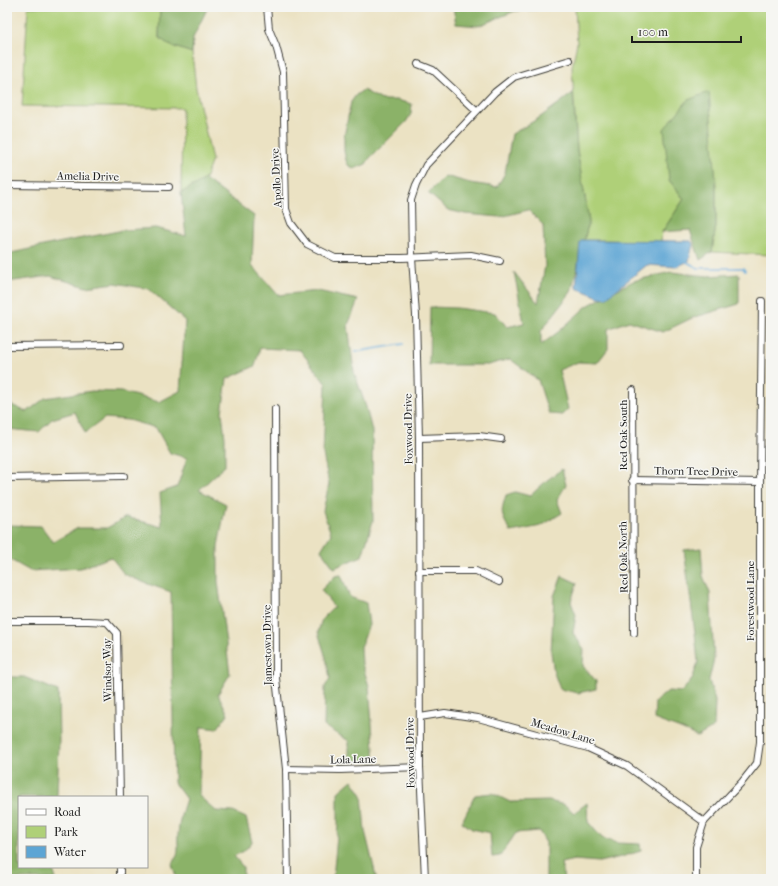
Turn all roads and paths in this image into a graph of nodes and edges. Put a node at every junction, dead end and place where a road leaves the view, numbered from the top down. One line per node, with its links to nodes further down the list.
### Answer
1 (267, 7): 7 (street, Apollo Drive)
2 (570, 60): 4 (street, Foxwood Drive)
3 (418, 64): 4 (street)
4 (476, 110): 7 (street, Foxwood Drive)
5 (7, 185): 6 (street, Amelia Drive)
6 (169, 187)
7 (412, 258): 8 (street, Apollo Drive); 14 (street, Foxwood Drive)
8 (500, 261)
9 (762, 301): 19 (street, Forestwood Lane)
10 (121, 345): 11 (street)
11 (7, 346)
12 (633, 390): 18 (street, Red Oak South)
13 (275, 409): 26 (street, Jamestown Drive)
14 (419, 438): 15 (street); 20 (street, Foxwood Drive)
15 (501, 439)
16 (124, 476): 17 (street)
17 (7, 478)
18 (632, 480): 19 (street, Thorn Tree Drive); 23 (street, Red Oak North)
19 (760, 482): 28 (street, Forestwood Lane)
20 (420, 571): 21 (street); 24 (street, Foxwood Drive)
21 (498, 582)
22 (7, 621): 27 (street, Windsor Way)
23 (634, 633)
24 (420, 717): 25 (street, Foxwood Drive); 28 (street, Meadow Lane)
25 (420, 767): 26 (street, Lola Lane); 32 (street, Foxwood Drive)
26 (286, 769): 31 (street, Jamestown Drive)
27 (120, 796)
28 (704, 822): 33 (street, Forestwood Lane)
29 (120, 868): 30 (street)
30 (120, 879)
31 (288, 879)
32 (425, 879)
33 (696, 879)

